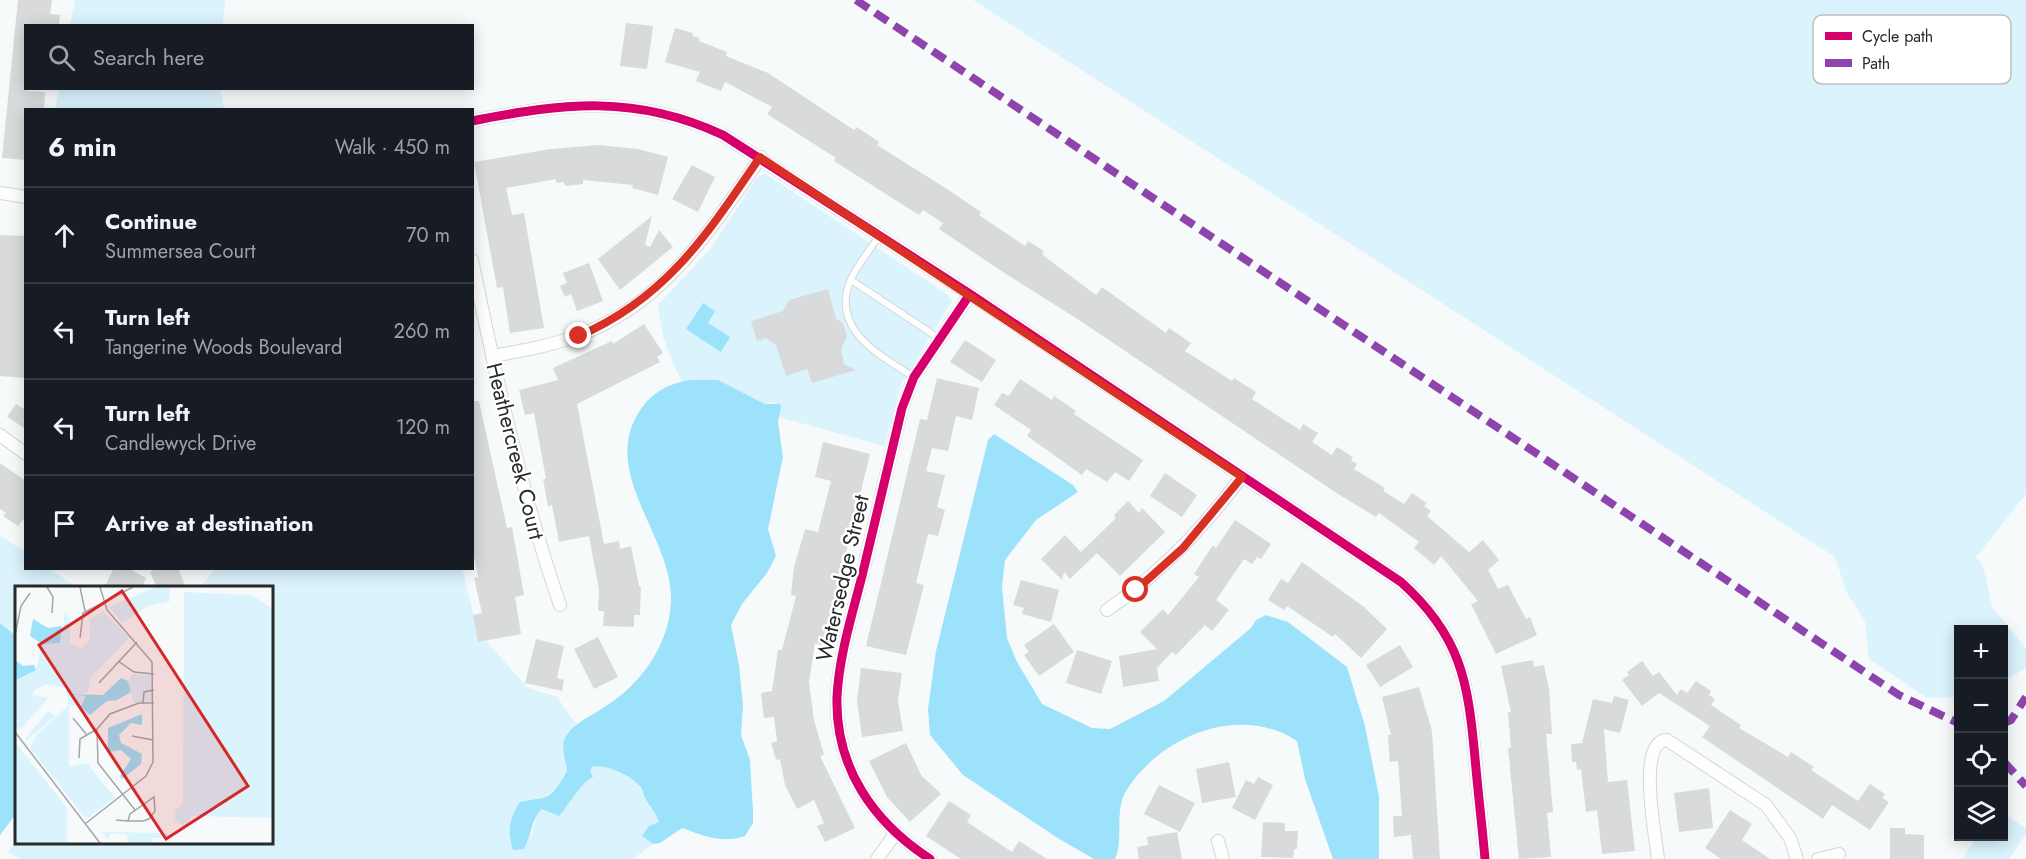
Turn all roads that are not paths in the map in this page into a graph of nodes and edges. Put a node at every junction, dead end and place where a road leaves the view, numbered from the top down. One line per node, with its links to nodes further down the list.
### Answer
1 (474, 121): 2 (street)
2 (760, 157): 5 (street); 10 (street)
3 (0, 193): 4 (street)
4 (24, 197)
5 (880, 235): 7 (lane); 8 (street)
6 (474, 270): 10 (street, Heathercreek Court)
7 (851, 280): 9 (lane); 11 (lane)
8 (970, 294): 9 (street, Watersedge Street); 14 (street)
9 (940, 339): 11 (street, Watersedge Street)
10 (492, 356): 15 (street, Heathercreek Court)
11 (914, 377): 17 (street, Watersedge Street)
12 (0, 435): 13 (street)
13 (24, 453)
14 (1242, 477): 16 (street); 23 (street)
15 (560, 605)
16 (1107, 610)
17 (894, 834): 20 (street); 21 (street, Watersedge Street)
18 (1218, 841): 22 (street)
19 (1839, 854): 26 (street)
20 (877, 859)
21 (930, 859)
22 (1223, 859)
23 (1485, 859)
24 (1658, 859): 25 (street)
25 (1797, 859)
26 (1818, 859)

